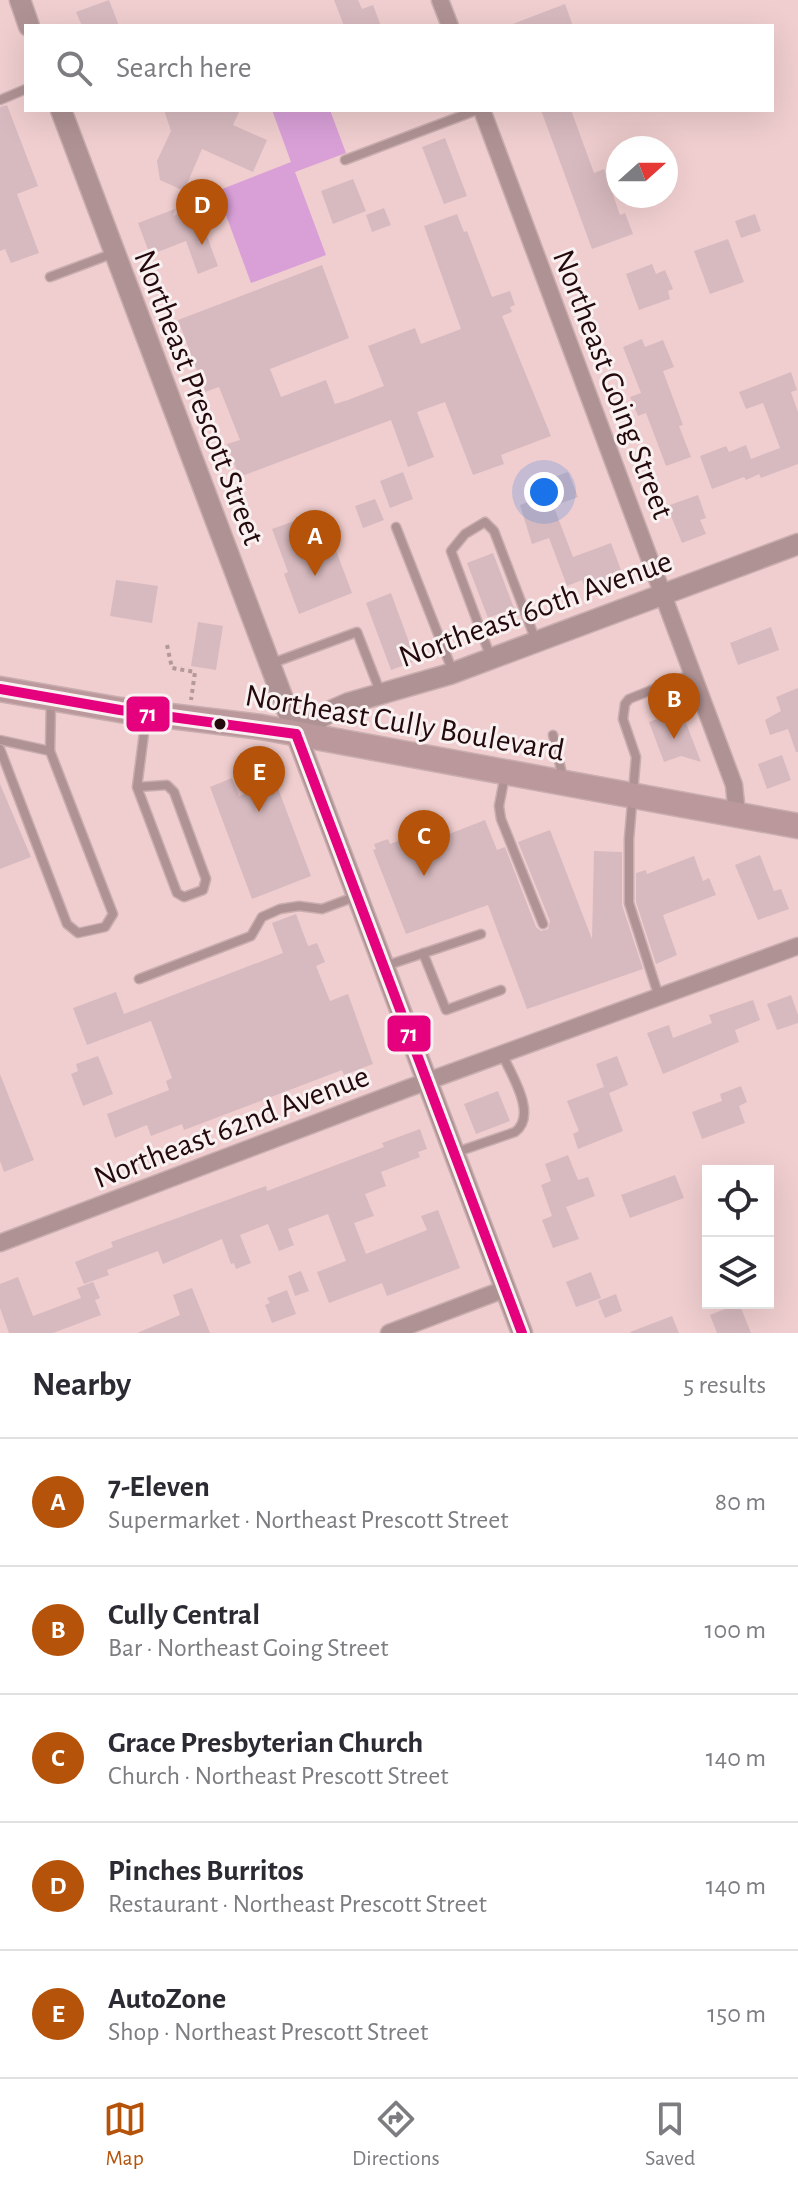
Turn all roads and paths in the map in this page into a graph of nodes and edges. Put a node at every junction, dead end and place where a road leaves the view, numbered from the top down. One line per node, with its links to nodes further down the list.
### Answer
1 (20, 0): 3 (street)
2 (440, 0): 4 (street)
3 (28, 24)
4 (449, 24)
5 (24, 90): 6 (lane)
6 (0, 100)
7 (62, 112): 11 (street, Northeast Prescott Street)
8 (474, 112): 10 (lane)
9 (480, 112): 15 (street, Northeast Going Street)
10 (345, 160)
11 (114, 253): 12 (lane); 19 (street, Northeast Prescott Street)
12 (50, 277)
13 (396, 527): 20 (lane)
14 (798, 544): 15 (street, Northeast 60th Avenue)
15 (664, 595): 16 (street, Northeast 60th Avenue); 21 (street, Northeast Going Street)
16 (536, 642): 18 (street, Northeast 60th Avenue); 18 (lane)
17 (167, 645): 26 (path)
18 (491, 659): 20 (street, Northeast 60th Avenue)
19 (269, 664): 23 (lane); 27 (street, Northeast Prescott Street)
20 (453, 673): 23 (street, Northeast 60th Avenue)
21 (692, 674): 35 (lane); 36 (street, Northeast Going Street)
22 (0, 689): 24 (main road, Northeast Cully Boulevard)
23 (381, 694): 27 (street, Northeast 60th Avenue)
24 (51, 698): 25 (main road, Northeast Cully Boulevard); 31 (lane)
25 (147, 713): 26 (main road, Northeast Cully Boulevard); 34 (lane)
26 (188, 718): 27 (main road, Northeast Cully Boulevard)
27 (296, 734): 32 (main road, Northeast Cully Boulevard); 38 (street, Northeast Prescott Street)
28 (553, 735): 33 (lane)
29 (0, 740): 31 (lane)
30 (0, 749): 31 (lane)
31 (50, 751)
32 (506, 770): 33 (main road, Northeast Cully Boulevard); 39 (lane)
33 (564, 782): 35 (main road, Northeast Cully Boulevard)
34 (137, 787): 34 (lane)
35 (632, 797): 36 (main road, Northeast Cully Boulevard); 46 (lane)
36 (737, 815): 37 (main road, Northeast Cully Boulevard)
37 (798, 826)
38 (358, 895): 43 (street, Northeast Prescott Street); 44 (lane)
39 (543, 924)
40 (481, 934): 42 (lane)
41 (798, 946): 46 (street, Northeast 62nd Avenue)
42 (423, 953): 43 (lane); 45 (lane)
43 (384, 966): 48 (street, Northeast Prescott Street)
44 (139, 979)
45 (501, 990)
46 (659, 997): 47 (street, Northeast 62nd Avenue)
47 (502, 1054): 48 (street, Northeast 62nd Avenue); 49 (lane)
48 (426, 1081): 49 (street, Northeast Prescott Street); 50 (street, Northeast 62nd Avenue)
49 (453, 1153): 51 (street, Northeast Prescott Street)
50 (0, 1243)
51 (505, 1289): 52 (street); 53 (street, Northeast Prescott Street)
52 (389, 1333)
53 (522, 1333)

